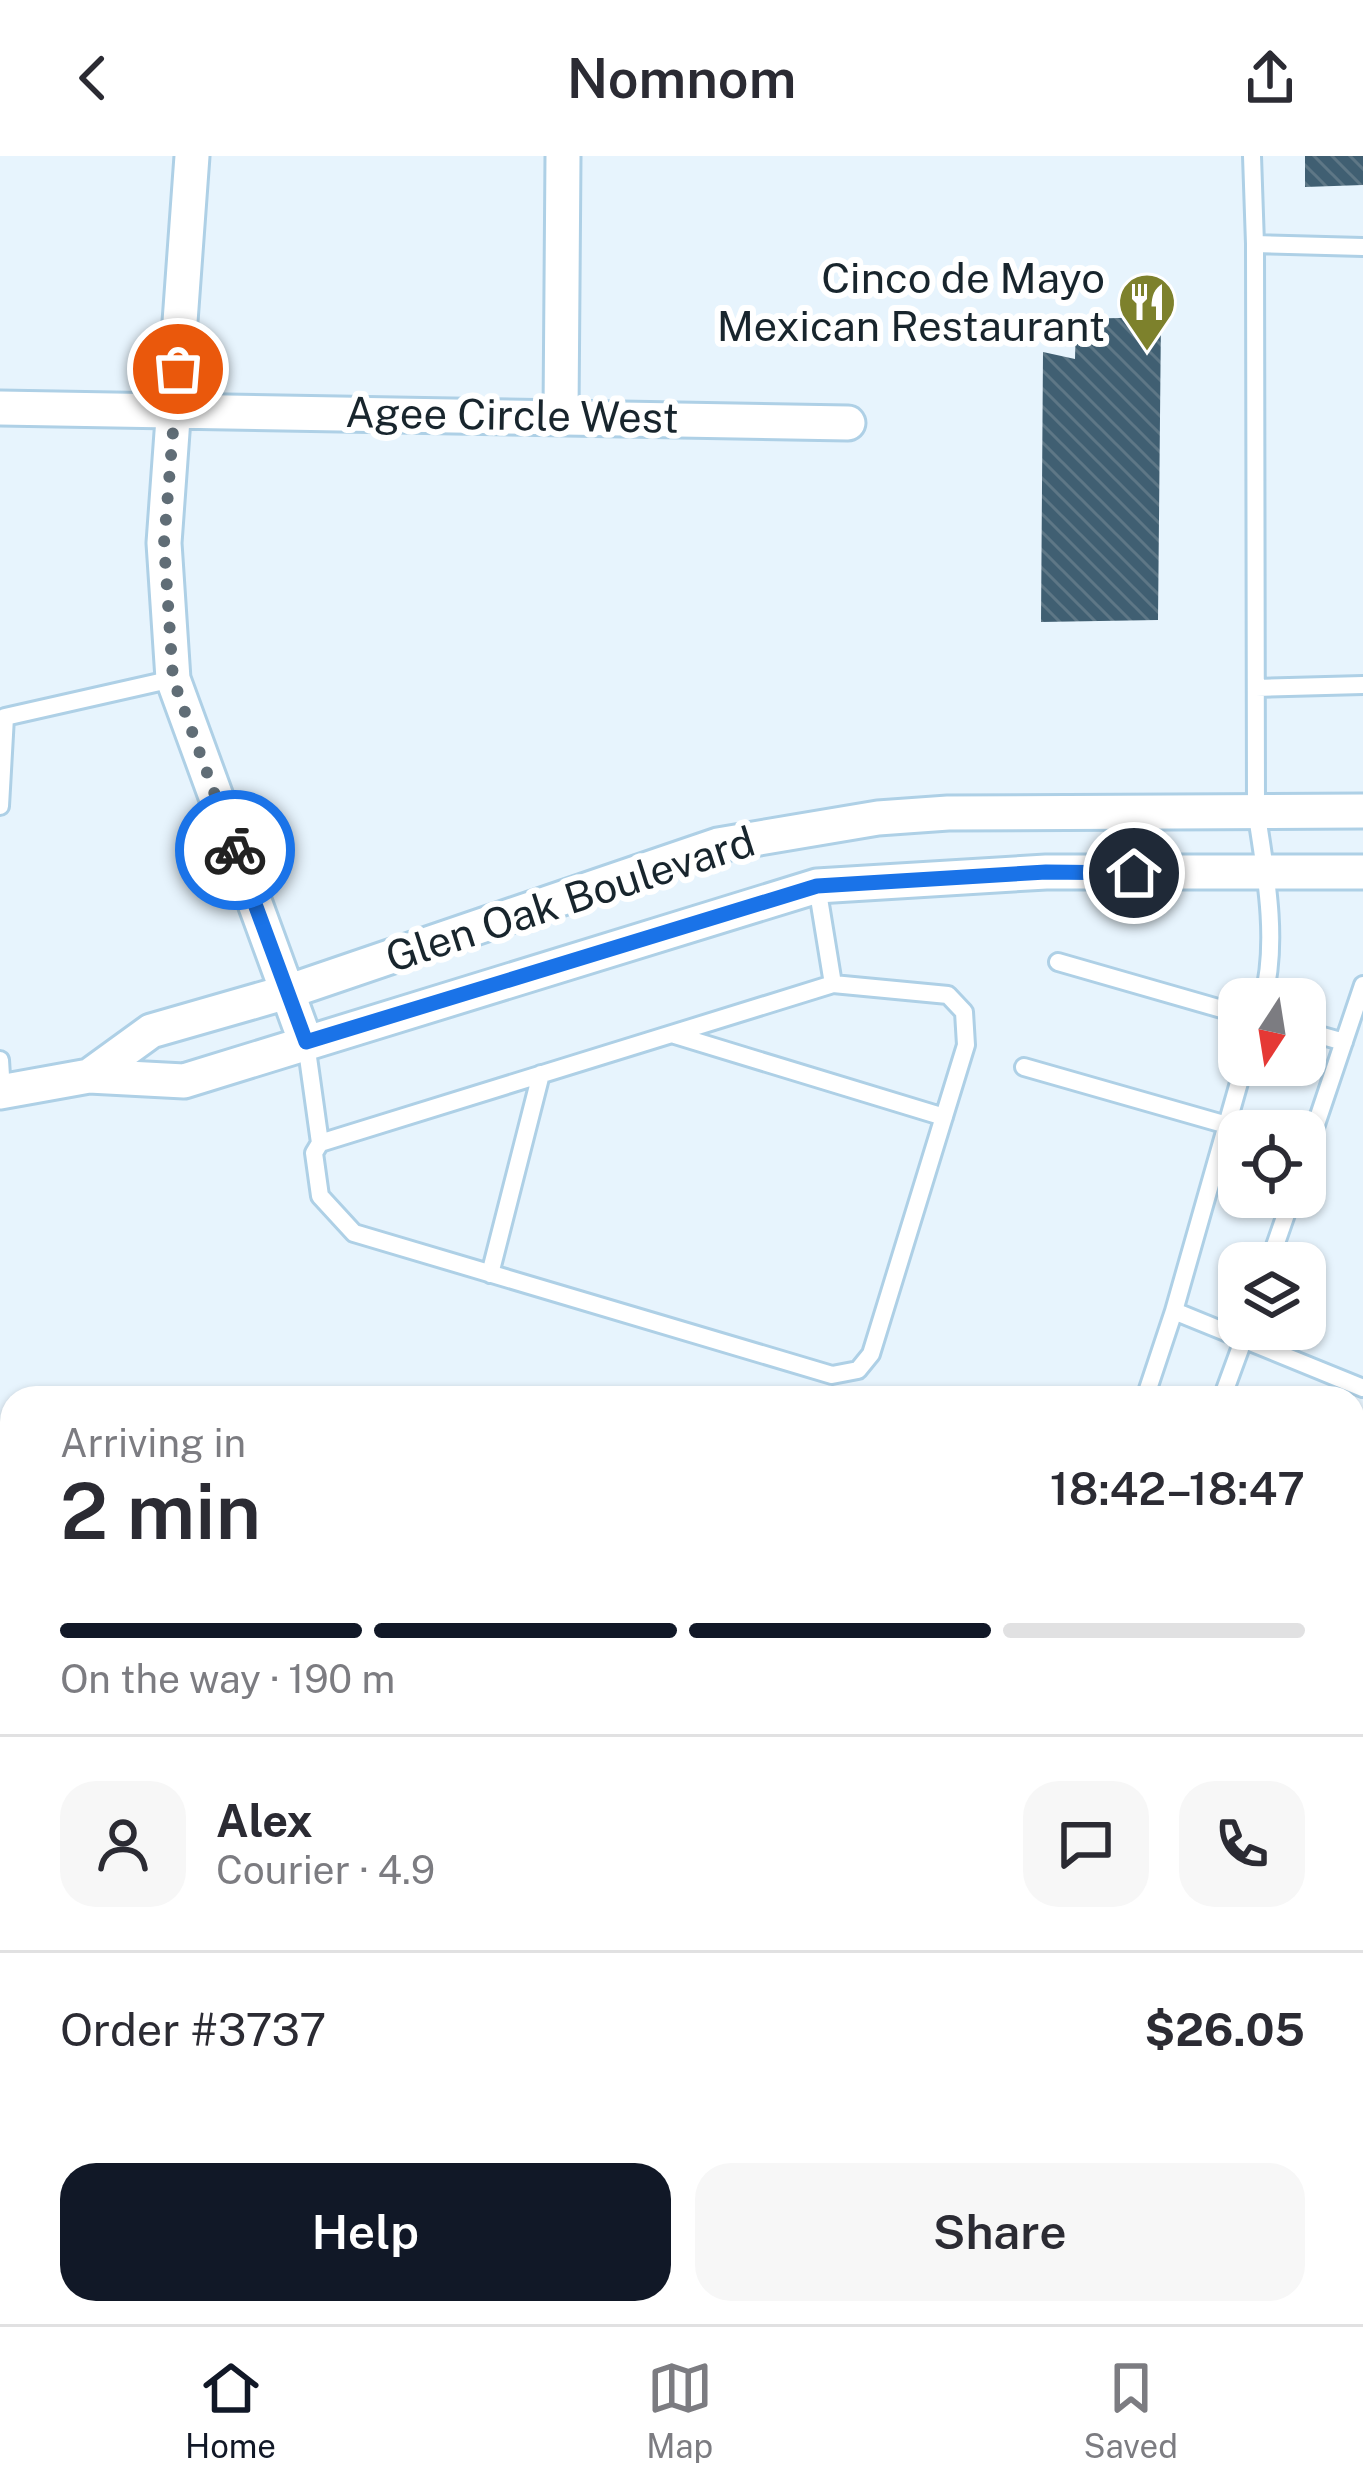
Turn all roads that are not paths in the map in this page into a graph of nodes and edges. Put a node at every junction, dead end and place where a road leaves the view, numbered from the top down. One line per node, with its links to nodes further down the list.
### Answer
1 (192, 156): 7 (street)
2 (562, 156): 8 (street)
3 (1252, 156): 4 (lane)
4 (1255, 244): 5 (lane); 12 (lane)
5 (1363, 247)
6 (0, 409): 7 (street, Agee Circle West)
7 (176, 412): 8 (street, Agee Circle West); 10 (street)
8 (561, 414): 9 (street, Agee Circle West)
9 (848, 423)
10 (173, 679): 13 (lane); 24 (street)
11 (1363, 686): 12 (lane)
12 (1256, 688): 15 (lane)
13 (3, 717): 14 (lane)
14 (0, 806)
15 (1256, 810): 16 (street, Glen Oak Boulevard); 18 (lane); 24 (street, Glen Oak Boulevard)
16 (1363, 811)
17 (1363, 872): 18 (street, Glen Oak Boulevard)
18 (1265, 874): 19 (street, Glen Oak Boulevard); 21 (lane)
19 (817, 886): 22 (lane); 28 (street, Glen Oak Boulevard)
20 (1058, 962): 25 (lane)
21 (1268, 978)
22 (833, 985): 26 (lane); 35 (lane)
23 (1363, 985): 29 (lane)
24 (286, 992): 28 (street); 32 (street, Glen Oak Boulevard)
25 (1218, 1008)
26 (672, 1034): 31 (lane); 35 (lane)
27 (1326, 1037): 29 (lane)
28 (306, 1042): 32 (street, Glen Oak Boulevard); 37 (lane)
29 (1344, 1042): 34 (lane)
30 (1024, 1067): 36 (lane)
31 (541, 1074): 37 (lane); 39 (lane)
32 (89, 1076): 33 (street, Glen Oak Boulevard)
33 (1, 1082)
34 (1321, 1110)
35 (944, 1117): 39 (lane)
36 (1218, 1122)
37 (320, 1143): 39 (lane)
38 (1218, 1157): 40 (lane)
39 (490, 1274)
40 (1174, 1311): 41 (lane); 44 (lane)
41 (1218, 1325)
42 (1239, 1350): 45 (lane)
43 (1280, 1350): 46 (lane)
44 (1149, 1386)
45 (1226, 1386)
46 (1359, 1386)

